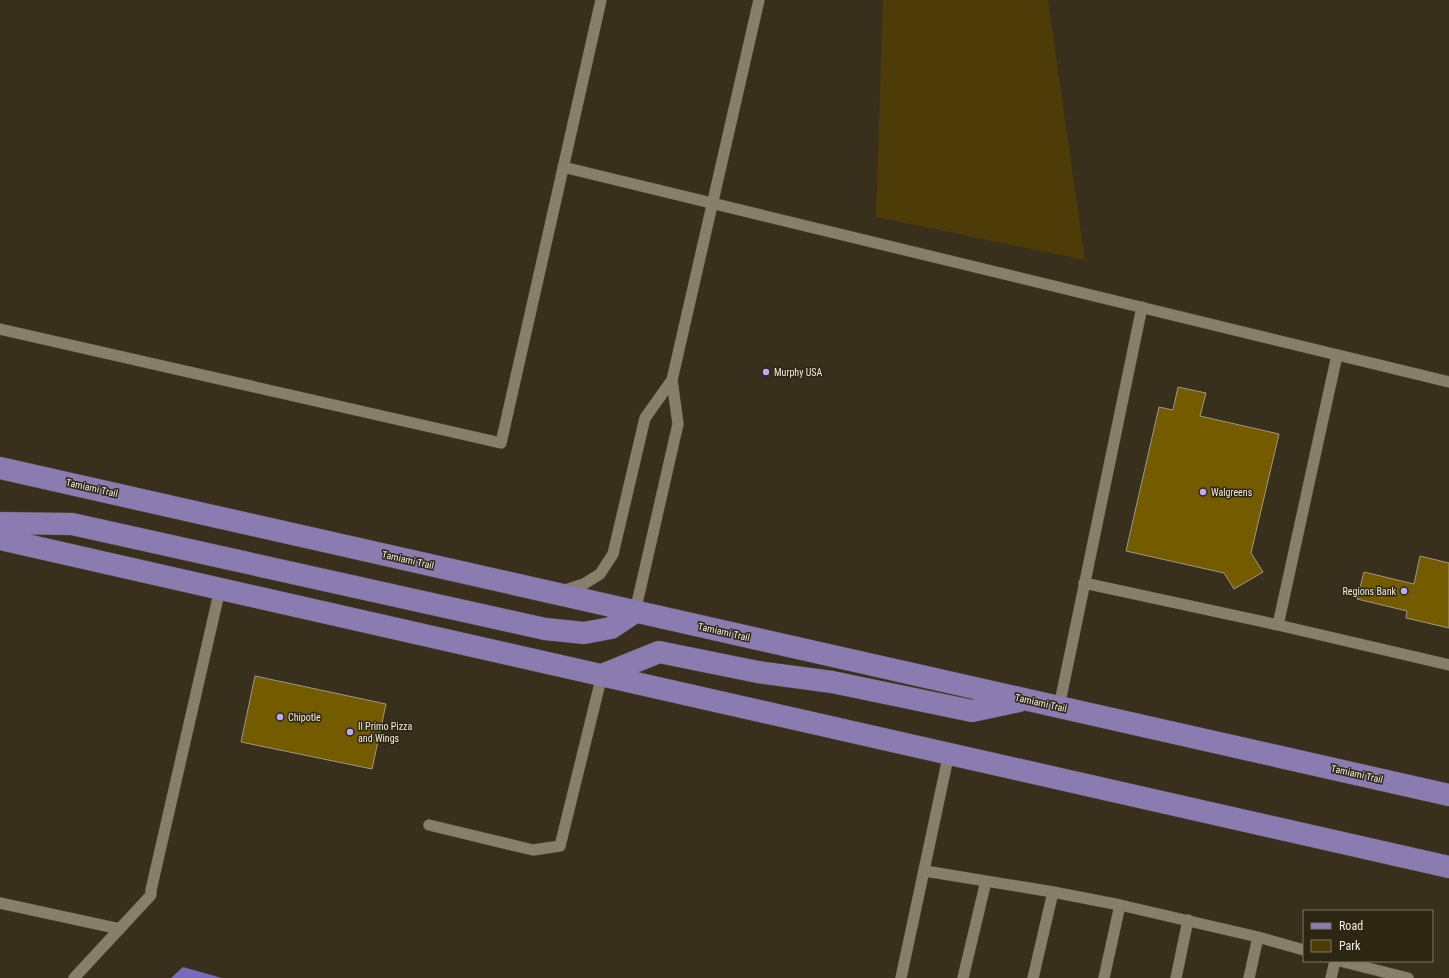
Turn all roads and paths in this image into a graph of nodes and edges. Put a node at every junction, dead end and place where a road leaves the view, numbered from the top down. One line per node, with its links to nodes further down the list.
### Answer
1 (601, 0): 3 (lane)
2 (759, 0): 4 (lane)
3 (563, 166): 4 (lane); 6 (lane)
4 (713, 202): 5 (lane); 8 (lane)
5 (1142, 307): 7 (lane); 13 (lane)
6 (0, 329)
7 (1337, 355): 9 (lane); 17 (lane)
8 (672, 380): 15 (lane); 16 (lane)
9 (1449, 382)
10 (0, 468): 15 (main road, Tamiami Trail)
11 (0, 523): 16 (main road)
12 (0, 539): 14 (main road)
13 (1084, 583): 17 (lane); 21 (lane)
14 (220, 589): 19 (main road); 32 (lane)
15 (555, 593): 16 (main road, Tamiami Trail)
16 (636, 612): 20 (main road, Tamiami Trail)
17 (1278, 625): 18 (lane)
18 (1449, 666)
19 (602, 675): 20 (main road); 22 (main road); 24 (lane)
20 (1026, 699): 21 (main road, Tamiami Trail)
21 (1059, 707): 23 (main road, Tamiami Trail)
22 (949, 753): 25 (main road); 26 (lane)
23 (1449, 795)
24 (429, 825)
25 (1449, 867)
26 (925, 871): 27 (lane); 38 (lane)
27 (986, 881): 28 (lane); 39 (lane)
28 (1053, 892): 30 (lane); 40 (lane)
29 (0, 903): 32 (lane)
30 (1120, 905): 31 (lane); 41 (lane)
31 (1188, 920): 33 (lane); 42 (lane)
32 (120, 930): 37 (lane)
33 (1258, 937): 34 (lane); 43 (lane)
34 (1303, 950)
35 (1335, 962): 44 (lane)
36 (1344, 962): 45 (lane)
37 (74, 978)
38 (901, 978)
39 (963, 978)
40 (1032, 978)
41 (1104, 978)
42 (1176, 978)
43 (1249, 978)
44 (1331, 978)
45 (1408, 978)

